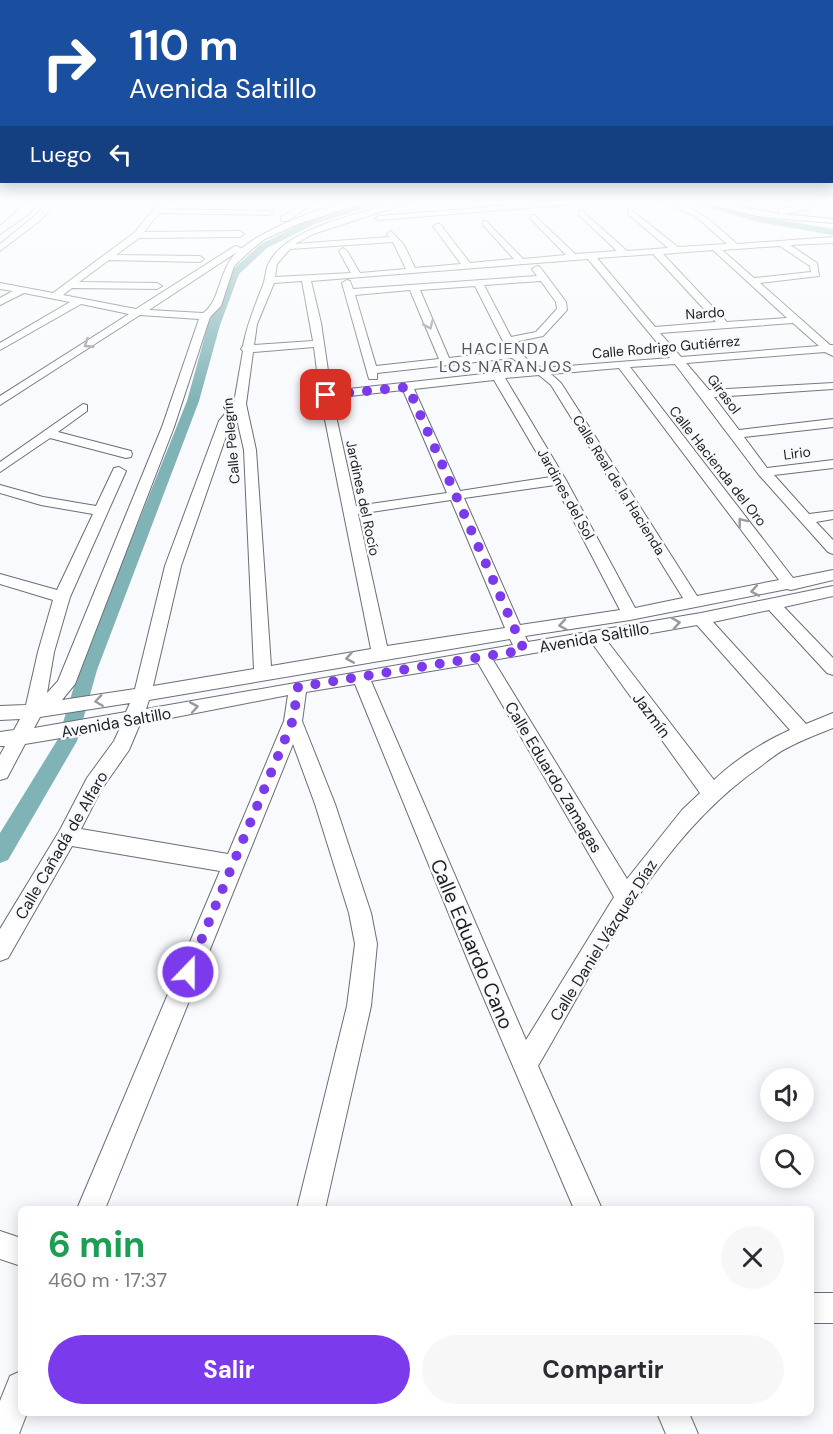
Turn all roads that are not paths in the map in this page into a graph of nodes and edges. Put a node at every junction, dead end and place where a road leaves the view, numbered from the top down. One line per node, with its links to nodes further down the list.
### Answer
1 (94, 268): 21 (street)
2 (206, 268): 30 (street)
3 (229, 268): 31 (street)
4 (272, 268): 17 (street, Calle Pelegrín)
5 (352, 268): 14 (street)
6 (410, 268): 13 (street)
7 (446, 268): 13 (street)
8 (537, 268): 15 (street)
9 (601, 268): 34 (street, Girasol)
10 (671, 268): 33 (street)
11 (737, 268): 19 (street)
12 (815, 268): 19 (street)
13 (412, 271): 14 (street)
14 (357, 276): 16 (street)
15 (543, 278): 20 (street); 35 (street)
16 (306, 279): 17 (street); 36 (street, Jardines del Rocío)
17 (270, 280): 38 (street, Calle Pelegrín)
18 (346, 280): 26 (street)
19 (752, 281): 32 (street)
20 (478, 282): 24 (street); 35 (street)
21 (71, 285): 23 (street); 27 (street)
22 (0, 286): 25 (street)
23 (157, 286)
24 (414, 288): 26 (street); 41 (street, one-way to 41)
25 (21, 291): 27 (street); 29 (street)
26 (350, 292): 41 (street)
27 (55, 296): 28 (street)
28 (79, 301): 30 (street); 37 (street)
29 (0, 302)
30 (137, 312): 31 (street); 50 (street, one-way to 50)
31 (205, 316): 88 (street)
32 (795, 320): 33 (street, Nardo); 39 (street)
33 (724, 325): 34 (street, Nardo)
34 (653, 330): 42 (street, Girasol)
35 (510, 340): 40 (street)
36 (317, 344): 38 (street); 49 (street, Jardines del Rocío)
37 (0, 347)
38 (246, 349): 51 (street, Calle Pelegrín)
39 (832, 350): 42 (street, Calle Rodrigo Gutiérrez)
40 (515, 354): 41 (street); 44 (street, Calle Real de la Hacienda)
41 (445, 361)
42 (678, 361): 43 (street, Calle Rodrigo Gutiérrez); 48 (street, Girasol)
43 (623, 366): 44 (street, Calle Rodrigo Gutiérrez); 71 (street, Calle Hacienda del Oro, one-way to 43)
44 (540, 371): 45 (street, Calle Rodrigo Gutiérrez); 74 (street, Calle Real de la Hacienda)
45 (498, 377): 47 (street, Calle Rodrigo Gutiérrez); 61 (street, Jardines del Sol)
46 (833, 386): 48 (street)
47 (408, 387): 49 (street, Calle Rodrigo Gutiérrez); 63 (street)
48 (706, 394): 55 (street, Girasol)
49 (326, 395): 65 (street, Jardines del Rocío)
50 (0, 402)
51 (240, 404): 84 (street, Calle Pelegrín); 87 (street, Calle Cañadá de Alfaro)
52 (83, 408): 54 (street)
53 (833, 423): 55 (street)
54 (47, 434): 56 (street); 58 (street)
55 (735, 434): 60 (street, Girasol)
56 (126, 454)
57 (833, 464): 60 (street, Lirio)
58 (0, 468)
59 (119, 471): 64 (street)
60 (764, 472): 67 (street, Girasol)
61 (559, 480): 63 (street); 76 (street, Jardines del Sol)
62 (0, 489): 64 (street)
63 (455, 495): 65 (street); 78 (street)
64 (102, 511): 73 (street)
65 (351, 511): 81 (street, Jardines del Rocío)
66 (833, 515): 67 (street)
67 (805, 519): 68 (street, Girasol)
68 (833, 549)
69 (833, 575): 71 (street, Avenida Saltillo)
70 (0, 579): 73 (street)
71 (791, 585): 74 (street, Avenida Saltillo, one-way to 74)
72 (833, 591): 75 (street, Avenida Saltillo)
73 (62, 597): 88 (street)
74 (693, 602): 76 (street, Avenida Saltillo)
75 (772, 604): 77 (street, Avenida Saltillo); 83 (street)
76 (630, 614): 78 (street, Avenida Saltillo, one-way to 78)
77 (701, 619): 79 (street, Avenida Saltillo, one-way to 77); 93 (street)
78 (515, 633): 80 (street); 81 (street, Avenida Saltillo)
79 (595, 636): 80 (street, Avenida Saltillo); 97 (street, Jazmín)
80 (524, 650): 82 (street, Avenida Saltillo)
81 (380, 653): 84 (street, Avenida Saltillo, one-way to 84)
82 (483, 657): 85 (street, Avenida Saltillo); 100 (street, Calle Eduardo Zamagas)
83 (833, 669)
84 (263, 673): 87 (street, Avenida Saltillo)
85 (361, 677): 86 (street, Avenida Saltillo); 102 (street, Calle Eduardo Cano)
86 (298, 687): 90 (street, Avenida Saltillo, one-way to 86); 91 (street)
87 (136, 695): 88 (street, Avenida Saltillo, one-way to 88); 90 (street, Calle Cañadá de Alfaro)
88 (34, 711): 89 (street, Avenida Saltillo); 94 (street)
89 (0, 712)
90 (124, 720): 94 (street, Avenida Saltillo); 98 (street, Calle Cañadá de Alfaro)
91 (293, 720): 99 (street); 104 (street)
92 (833, 720): 93 (street, Calle Daniel Vázquez Díaz)
93 (802, 731): 97 (street, Calle Daniel Vázquez Díaz)
94 (21, 738): 95 (street, Avenida Saltillo); 96 (street)
95 (0, 739)
96 (0, 772)
97 (711, 792): 100 (street, Calle Daniel Vázquez Díaz)
98 (67, 836): 99 (street); 101 (street, Calle Cañadá de Alfaro)
99 (233, 864): 103 (street)
100 (626, 898): 102 (street, Calle Daniel Vázquez Díaz)
101 (0, 950)
102 (525, 1065): 105 (street, Calle Eduardo Cano)
103 (92, 1206)
104 (312, 1206)
105 (587, 1206)
106 (0, 1245): 107 (street)
107 (18, 1251)
108 (814, 1308): 109 (street)
109 (833, 1308)
110 (18, 1394): 112 (street)
111 (674, 1416): 113 (street)
112 (3, 1434)
113 (682, 1434)

